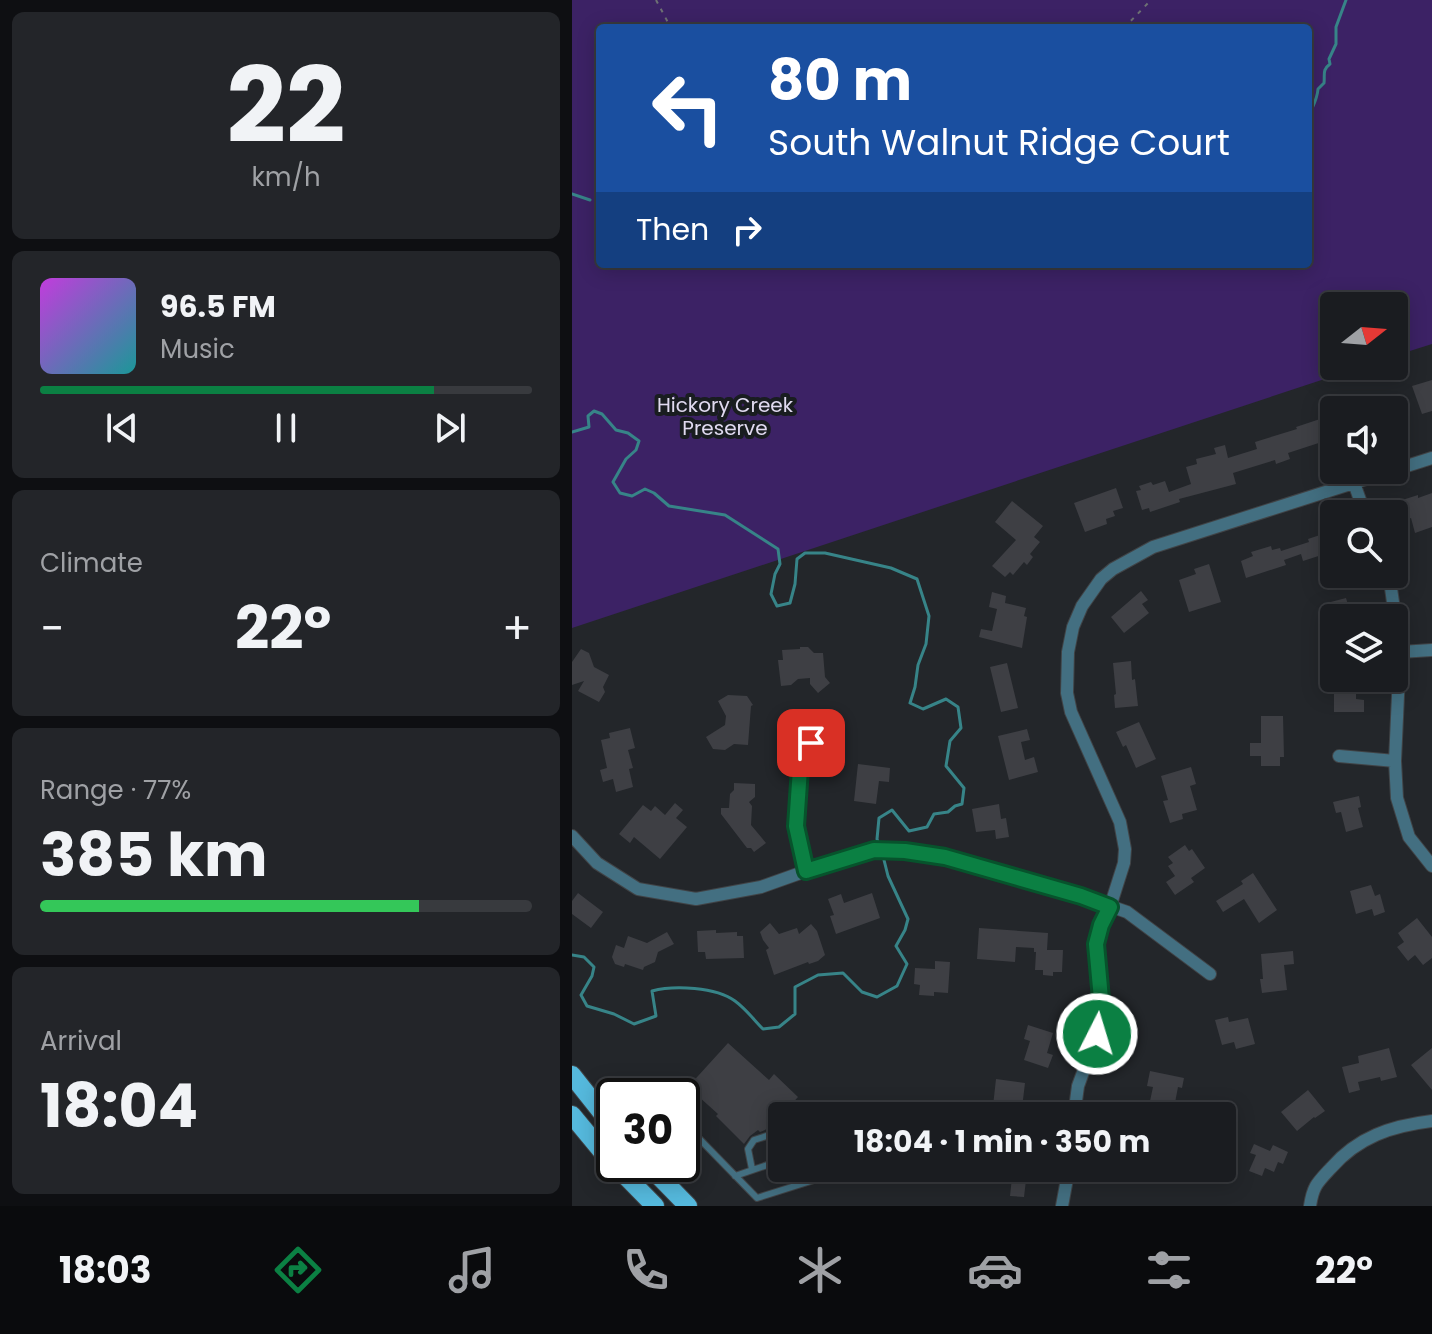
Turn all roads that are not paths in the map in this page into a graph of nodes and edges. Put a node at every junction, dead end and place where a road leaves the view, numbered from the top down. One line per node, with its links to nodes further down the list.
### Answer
1 (1432, 458): 2 (street)
2 (1408, 466)
3 (1351, 484): 13 (street)
4 (1432, 650): 5 (street)
5 (1408, 652)
6 (1398, 692): 9 (street)
7 (811, 743): 12 (street)
8 (1339, 756): 9 (street)
9 (1395, 761): 11 (street)
10 (572, 836): 12 (street)
11 (1432, 866)
12 (806, 871): 13 (street)
13 (1110, 907): 14 (street); 16 (street)
14 (1210, 974)
15 (572, 1075): 17 (main road)
16 (1076, 1102)
17 (596, 1105)
18 (572, 1115): 21 (main road)
19 (1432, 1121): 33 (street)
20 (768, 1136): 24 (lane)
21 (596, 1138)
22 (700, 1140): 25 (lane)
23 (768, 1164): 24 (lane)
24 (752, 1169): 25 (lane)
25 (735, 1176): 28 (lane)
26 (635, 1182): 30 (main road)
27 (665, 1182): 31 (main road)
28 (808, 1182)
29 (1066, 1182): 32 (street)
30 (655, 1206)
31 (688, 1206)
32 (1062, 1206)
33 (1310, 1206)

